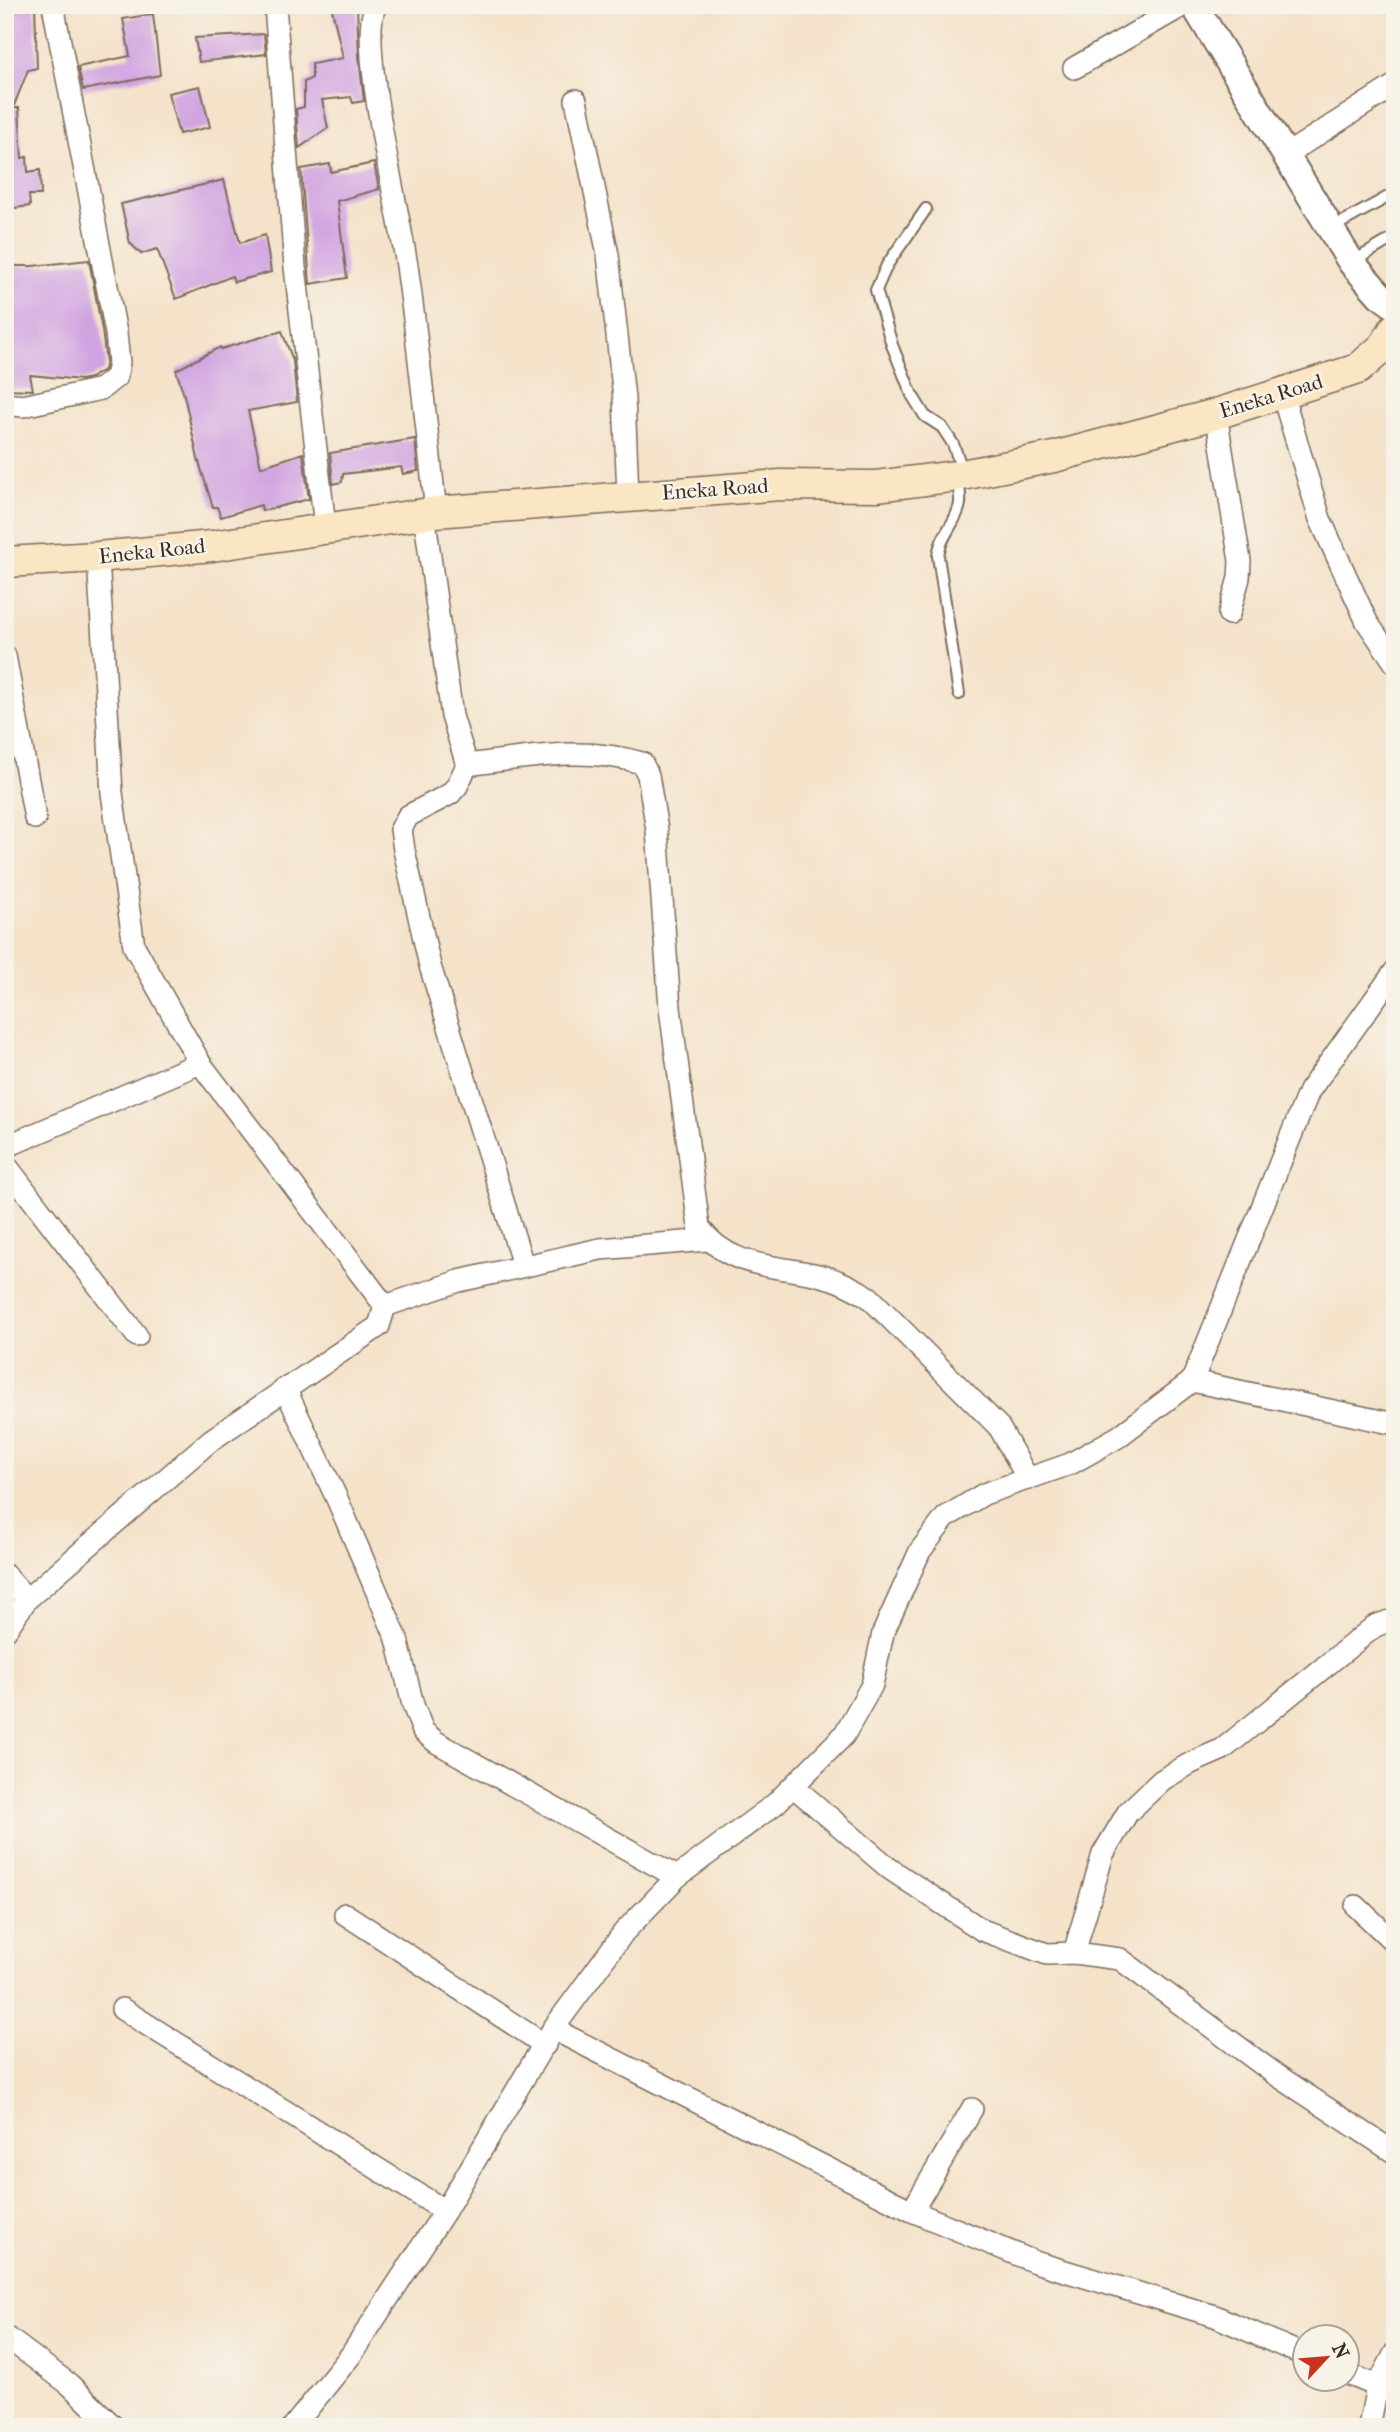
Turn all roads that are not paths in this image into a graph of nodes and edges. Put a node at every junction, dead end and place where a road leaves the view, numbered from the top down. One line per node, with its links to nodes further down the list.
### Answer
1 (53, 5): 18 (street)
2 (275, 5): 23 (street)
3 (376, 5): 22 (street)
4 (1184, 5): 6 (street)
5 (1194, 5): 9 (street)
6 (1074, 68)
7 (1395, 85): 9 (street)
8 (576, 100): 21 (street)
9 (1284, 156): 12 (street)
10 (1395, 193): 12 (lane)
11 (926, 209): 20 (lane)
12 (1330, 229): 14 (street)
13 (1395, 237): 14 (lane)
14 (1351, 262): 15 (street)
15 (1395, 306)
16 (1395, 328): 17 (main road, Eneka Road)
17 (1282, 393): 19 (main road, Eneka Road); 28 (street)
18 (5, 404)
19 (1216, 414): 20 (main road, Eneka Road); 26 (street)
20 (961, 476): 21 (main road, Eneka Road); 29 (lane)
21 (628, 495): 22 (main road, Eneka Road)
22 (430, 512): 23 (main road, Eneka Road); 30 (street)
23 (325, 527): 24 (main road, Eneka Road)
24 (98, 557): 25 (main road, Eneka Road); 33 (street)
25 (5, 562)
26 (1229, 614)
27 (5, 656): 31 (street)
28 (1395, 663)
29 (959, 695)
30 (467, 765): 36 (street); 37 (street)
31 (35, 818)
32 (1393, 978): 40 (street)
33 (200, 1063): 34 (street); 38 (street)
34 (5, 1147)
35 (5, 1164): 39 (street)
36 (708, 1240): 37 (street); 43 (street)
37 (523, 1265): 38 (street)
38 (385, 1306): 41 (street)
39 (137, 1336)
40 (1192, 1381): 42 (street); 43 (street)
41 (285, 1388): 45 (street); 49 (street)
42 (1395, 1424)
43 (1028, 1479): 48 (street)
44 (5, 1574): 45 (street)
45 (27, 1599): 47 (street)
46 (1395, 1619): 53 (street)
47 (5, 1631)
48 (794, 1787): 49 (street); 53 (street)
49 (677, 1877): 55 (street)
50 (1356, 1906): 52 (street)
51 (345, 1914): 55 (street)
52 (1395, 1943)
53 (1074, 1953): 57 (street)
54 (122, 2009): 58 (street)
55 (549, 2037): 58 (street); 59 (street)
56 (972, 2109): 59 (street)
57 (1395, 2153)
58 (445, 2211): 66 (street)
59 (912, 2211): 61 (street)
60 (5, 2336): 65 (street)
61 (1292, 2350)
62 (1395, 2353): 64 (street)
63 (1362, 2380): 64 (street)
64 (1386, 2390): 67 (street)
65 (114, 2427)
66 (292, 2427)
67 (1368, 2427)

